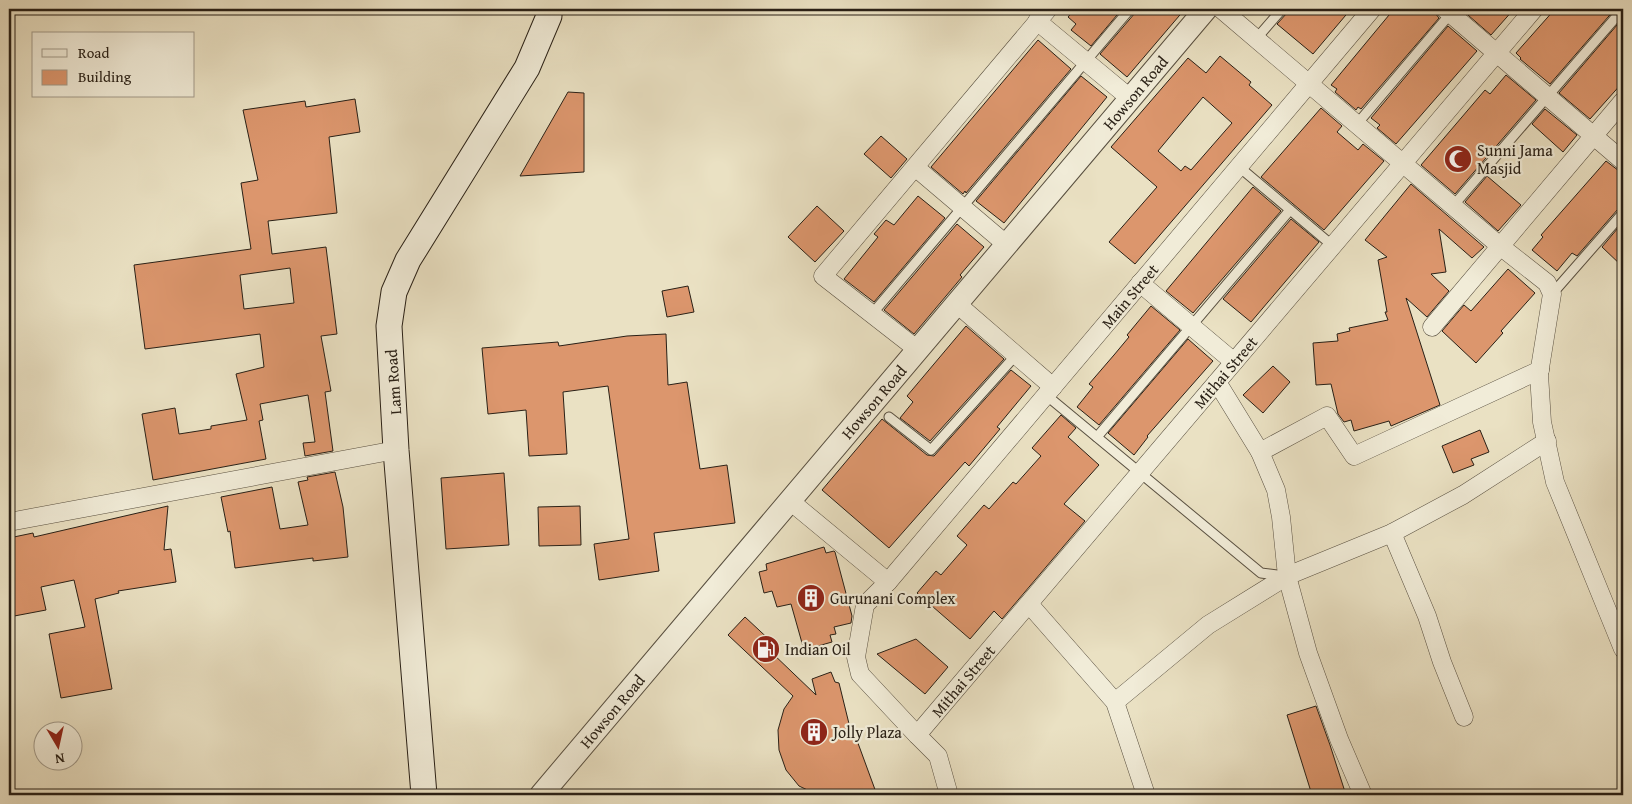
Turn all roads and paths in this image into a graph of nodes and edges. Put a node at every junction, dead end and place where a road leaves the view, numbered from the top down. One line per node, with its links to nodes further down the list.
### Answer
1 (549, 9): 46 (main road, Lam Road)
2 (1130, 9): 13 (lane)
3 (1206, 9): 16 (street, Howson Road)
4 (1221, 9): 11 (street)
5 (1282, 9): 11 (lane)
6 (1372, 9): 14 (street, Main Street)
7 (1534, 9): 12 (street, Mithai Street)
8 (1623, 9): 15 (lane)
9 (1450, 10): 12 (street); 18 (lane)
10 (1042, 15): 13 (street); 23 (street)
11 (1256, 39): 14 (street)
12 (1497, 53): 15 (street); 21 (street, Mithai Street)
13 (1086, 61): 16 (street); 25 (lane)
14 (1308, 84): 18 (street); 22 (street, Main Street)
15 (1548, 97): 19 (street); 24 (lane)
16 (1131, 99): 28 (street, Howson Road)
17 (1623, 101): 19 (street)
18 (1357, 124): 21 (street)
19 (1594, 136): 20 (street); 30 (street)
20 (1623, 161)
21 (1403, 163): 24 (street); 29 (street, Mithai Street)
22 (1238, 166): 26 (lane); 31 (street, Main Street)
23 (915, 167): 25 (street); 34 (street)
24 (1453, 206): 30 (street)
25 (963, 207): 28 (street); 34 (lane)
26 (1290, 210): 29 (lane); 35 (lane)
27 (1623, 213): 32 (lane)
28 (1007, 245): 33 (street, Howson Road)
29 (1333, 246): 39 (street, Mithai Street)
30 (1500, 246): 32 (street); 36 (street)
31 (1140, 283): 35 (street); 42 (street, Main Street)
32 (1552, 294): 40 (street)
33 (957, 304): 37 (street, Howson Road); 38 (street)
34 (872, 314): 37 (street)
35 (1191, 327): 39 (street); 44 (lane)
36 (1432, 327)
37 (918, 350): 49 (street, Howson Road)
38 (1016, 355): 42 (street); 43 (lane)
39 (1234, 362): 41 (street, Mithai Street)
40 (1540, 370): 45 (street); 47 (street)
41 (1217, 382): 47 (street); 48 (street, Mithai Street)
42 (1049, 391): 44 (lane); 53 (street, Main Street)
43 (890, 417)
44 (1097, 437): 48 (lane)
45 (1546, 441): 51 (street); 55 (street)
46 (396, 450): 50 (street); 59 (main road, Lam Road)
47 (1260, 452): 52 (street)
48 (1139, 472): 52 (lane); 54 (street, Mithai Street)
49 (790, 501): 53 (street); 60 (street, Howson Road)
50 (9, 522)
51 (1392, 533): 52 (street); 57 (street)
52 (1287, 576): 56 (street); 63 (street)
53 (888, 582): 58 (street, Main Street)
54 (1030, 604): 56 (street); 58 (street, Mithai Street)
55 (1623, 649)
56 (1115, 702): 62 (street)
57 (1464, 718)
58 (917, 736): 61 (street, Main Street)
59 (424, 795)
60 (540, 795)
61 (949, 795)
62 (1146, 795)
63 (1363, 795)

